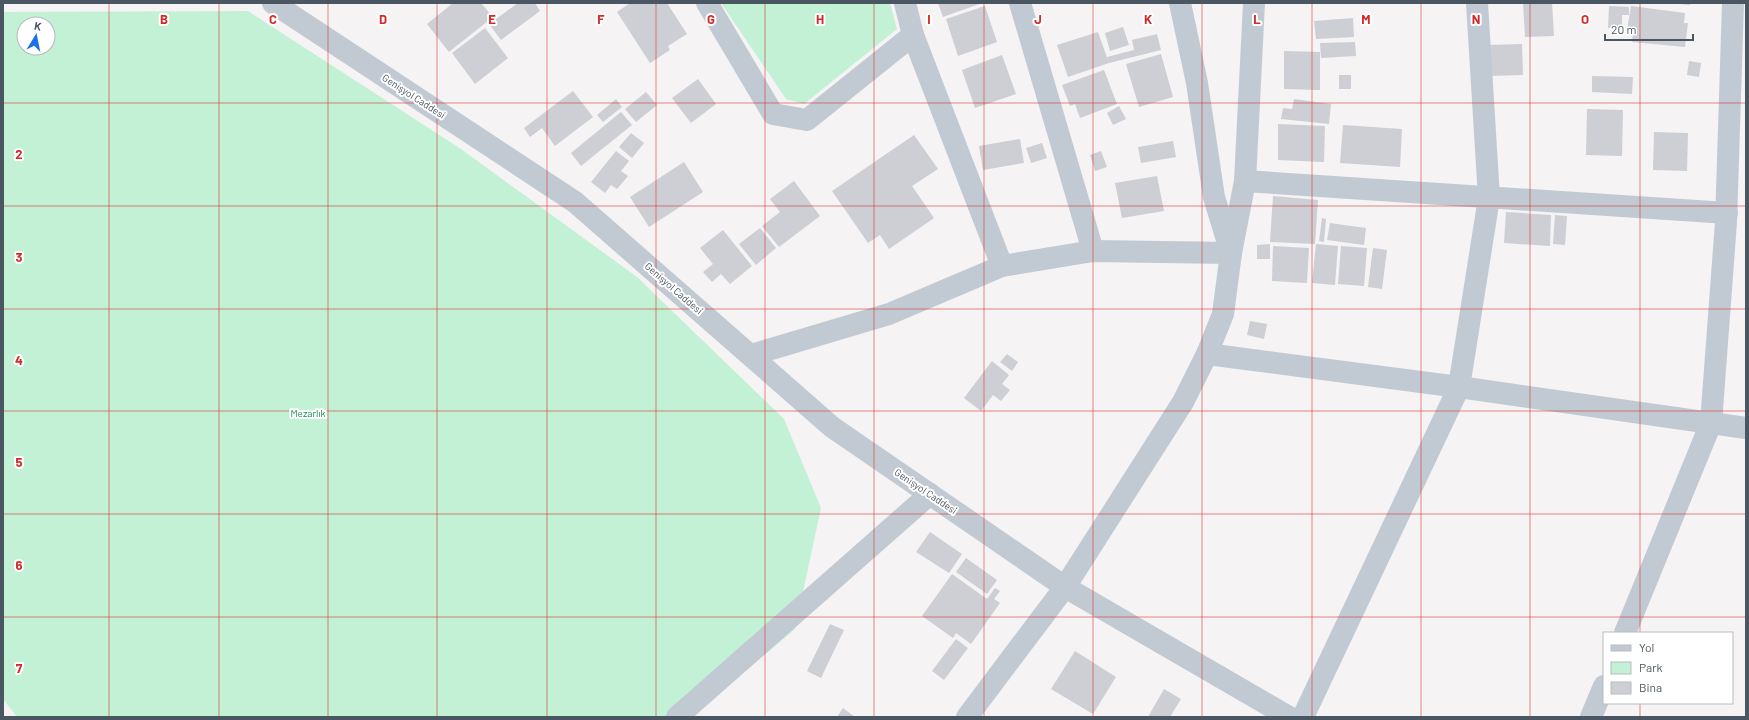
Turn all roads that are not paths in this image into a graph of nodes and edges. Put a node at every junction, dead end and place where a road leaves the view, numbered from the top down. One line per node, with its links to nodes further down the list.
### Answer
1 (273, 3): 17 (street, Genişyol Caddesi)
2 (707, 3): 9 (street)
3 (905, 3): 9 (street)
4 (1020, 3): 13 (street)
5 (1180, 3): 14 (street)
6 (1254, 3): 10 (street)
7 (1477, 3): 11 (street)
8 (1733, 3): 12 (street)
9 (913, 35): 15 (street)
10 (1245, 181): 11 (street); 14 (street)
11 (1489, 198): 12 (street); 18 (street)
12 (1727, 213): 19 (street)
13 (1093, 251): 14 (street); 15 (street)
14 (1231, 253): 16 (street)
15 (1002, 266): 17 (street)
16 (1207, 354): 18 (street); 22 (street)
17 (751, 355): 21 (street, Genişyol Caddesi)
18 (1459, 387): 19 (street); 28 (street)
19 (1711, 423): 20 (street); 23 (street)
20 (1746, 428)
21 (930, 494): 22 (street, Genişyol Caddesi); 25 (street)
22 (1065, 586): 26 (street); 27 (street, Genişyol Caddesi)
23 (1626, 632)
24 (1603, 688): 29 (street)
25 (677, 717)
26 (968, 717)
27 (1289, 717)
28 (1303, 717)
29 (1591, 717)

